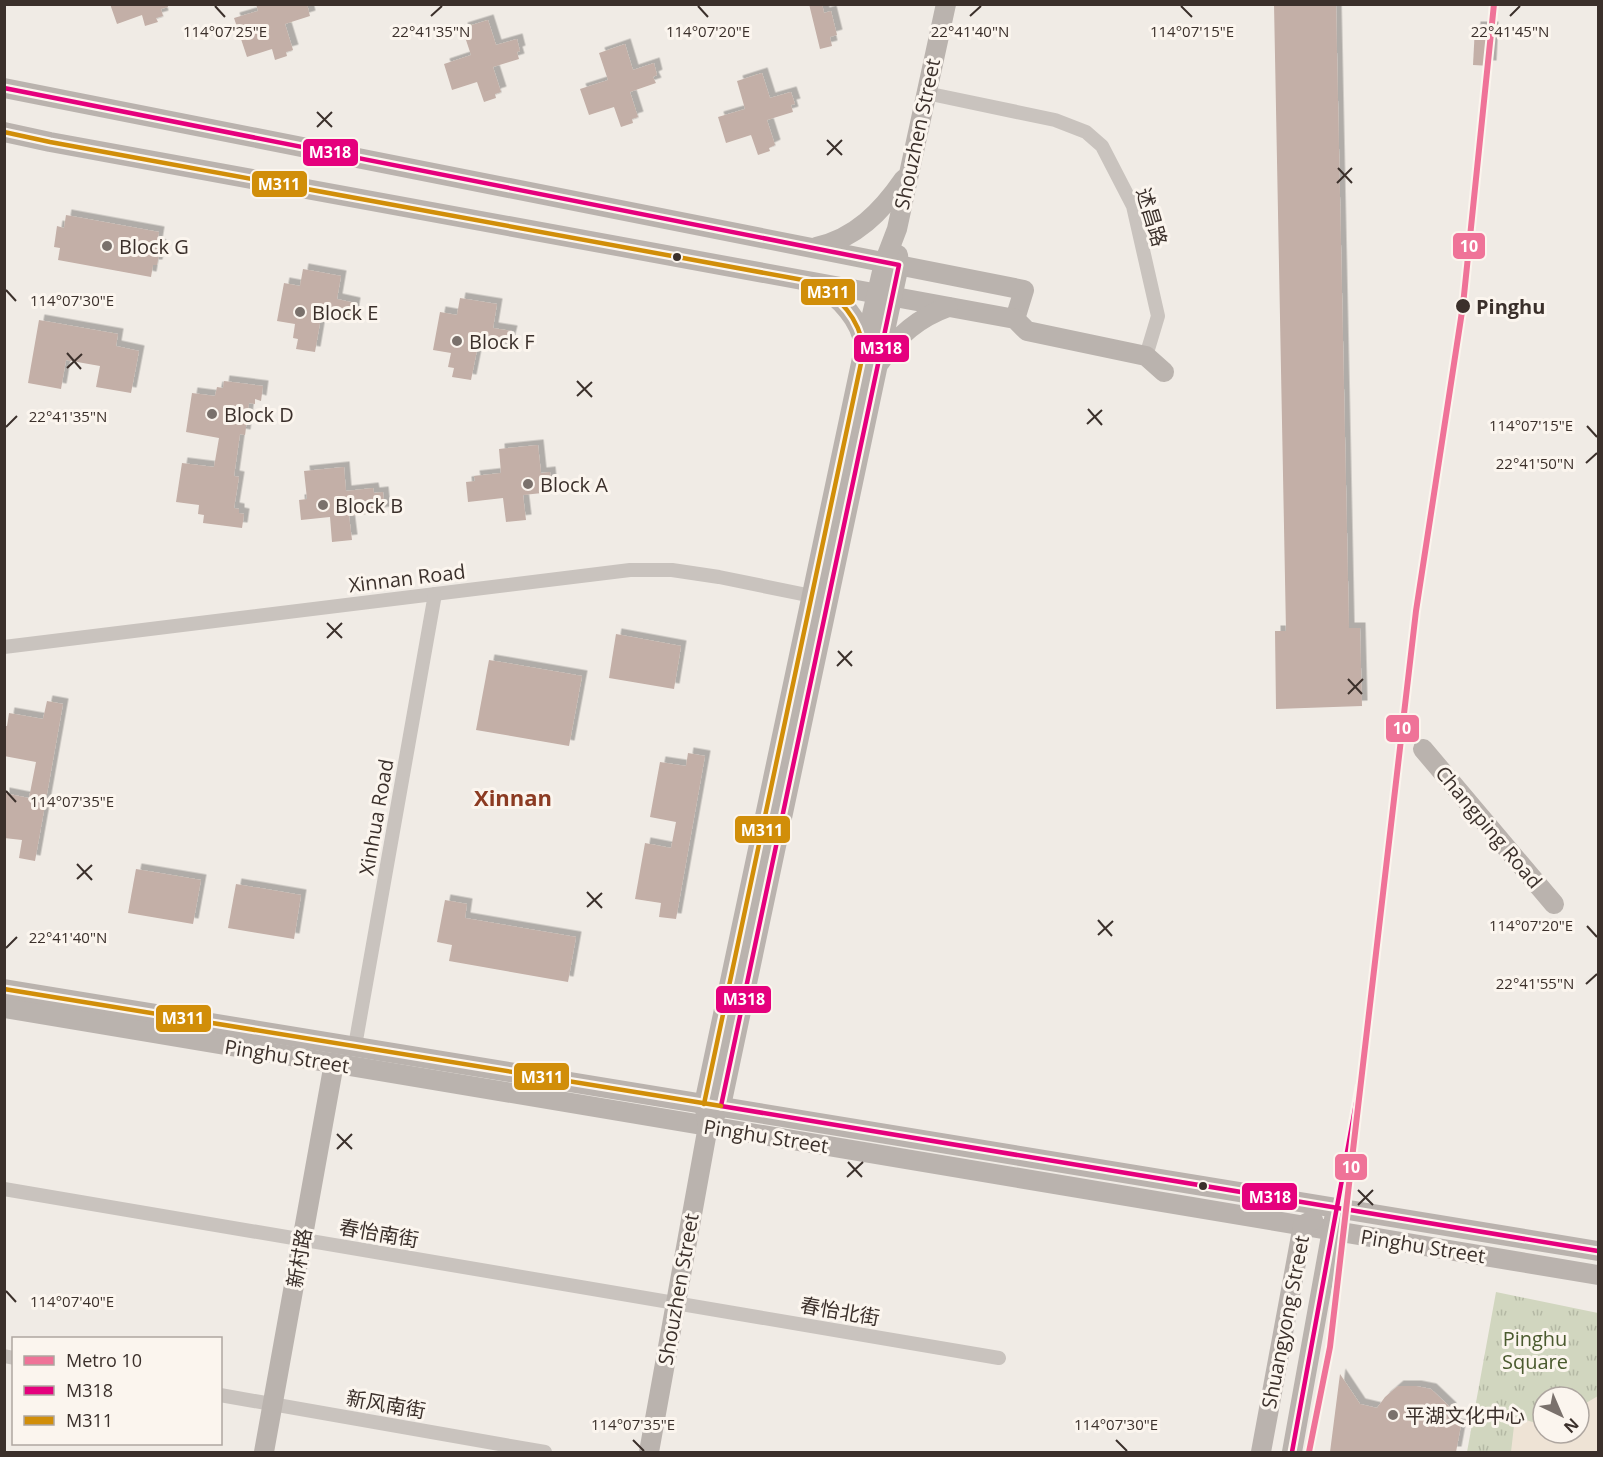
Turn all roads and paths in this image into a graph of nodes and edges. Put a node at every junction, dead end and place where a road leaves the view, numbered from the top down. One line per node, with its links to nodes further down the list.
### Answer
1 (946, 4): 3 (street, Shouzhen Street)
2 (4, 88): 6 (street)
3 (926, 93): 5 (street, Shouzhen Street); 13 (street, 述昌路)
4 (4, 132): 8 (street)
5 (909, 172): 6 (street); 7 (street, Shouzhen Street)
6 (812, 248): 7 (street)
7 (892, 264): 9 (street, Shouzhen Street); 11 (street)
8 (814, 282): 9 (street); 12 (street)
9 (885, 295): 10 (street); 12 (street, Shouzhen Street); 14 (street, Shouzhen Street)
10 (948, 307): 11 (street); 14 (street)
11 (1015, 319): 13 (street)
12 (864, 350): 17 (street, Shouzhen Street)
13 (1146, 356): 15 (street)
14 (877, 367): 25 (street, Shouzhen Street)
15 (1164, 372)
16 (435, 594): 17 (street, Xinnan Road); 18 (street, Xinnan Road); 23 (street, Xinhua Road)
17 (812, 596): 25 (street, Shouzhen Street)
18 (4, 647)
19 (1423, 749): 20 (street, Changping Road)
20 (1554, 904)
21 (4, 988): 23 (street, Pinghu Street)
22 (4, 1008): 24 (street, Pinghu Street)
23 (355, 1046): 25 (street, Pinghu Street)
24 (334, 1064): 26 (street, Pinghu Street); 31 (street, 新村路)
25 (713, 1105): 26 (street, Shouzhen Street); 28 (street, Pinghu Street)
26 (708, 1126): 29 (street, Pinghu Street); 34 (street, Shouzhen Street)
27 (4, 1189): 31 (street, 春怡南街)
28 (1336, 1208): 29 (street, Shuangyong Street); 30 (street, Shuangyong Street); 32 (street, Pinghu Street)
29 (1303, 1226): 30 (street, Pinghu Street); 41 (street, Shuangyong Street)
30 (1332, 1231): 33 (street, Pinghu Street); 42 (street, Shuangyong Street)
31 (303, 1240): 34 (street, 春怡南街); 37 (street, 新村路)
32 (1599, 1251)
33 (1599, 1275)
34 (676, 1303): 35 (street, 春怡北街); 40 (street, Shouzhen Street)
35 (999, 1358)
36 (222, 1395): 37 (street, 新风南街)
37 (273, 1404): 38 (street, 新村路); 39 (street, 新风南街)
38 (264, 1452)
39 (545, 1452)
40 (649, 1452)
41 (1261, 1452)
42 (1292, 1452)

